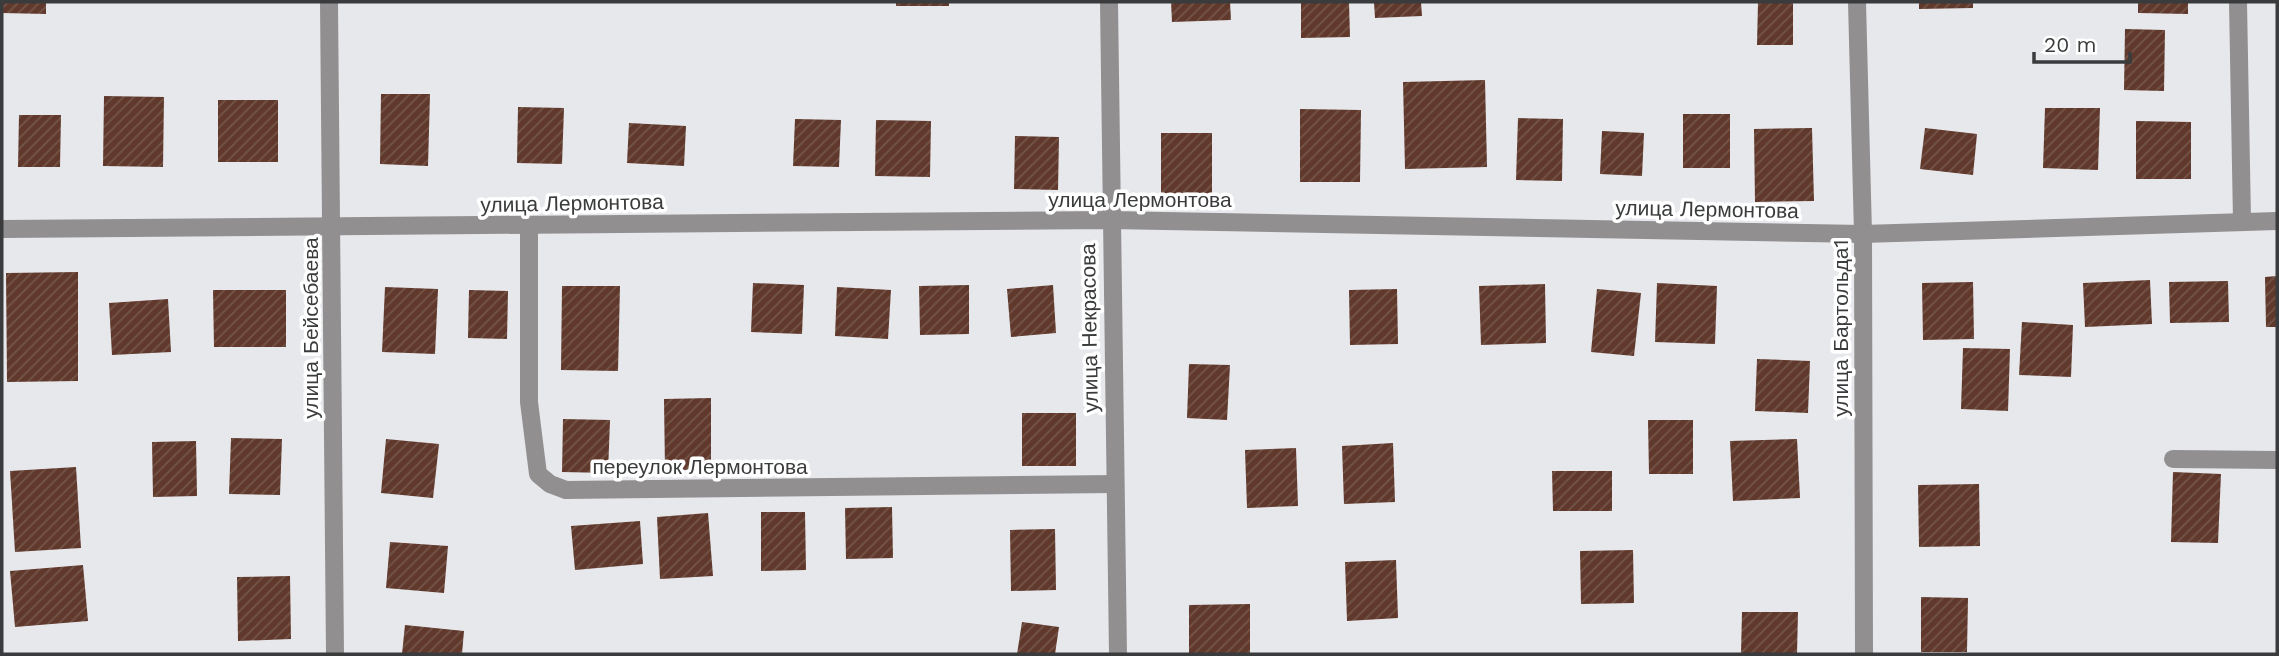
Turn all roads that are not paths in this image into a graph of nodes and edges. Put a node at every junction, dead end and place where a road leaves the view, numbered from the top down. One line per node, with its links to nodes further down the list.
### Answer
1 (329, 2): 9 (street, улица Бейсебаева)
2 (1109, 2): 5 (street, улица Некрасова)
3 (1857, 2): 11 (street, улица Бартольда1)
4 (2238, 2): 7 (street)
5 (1110, 220): 8 (street, улица Лермонтова); 11 (street, улица Лермонтова); 14 (street, улица Некрасова)
6 (2277, 220): 7 (street, улица Лермонтова)
7 (2242, 221): 11 (street, улица Лермонтова)
8 (529, 226): 9 (street, улица Лермонтова); 14 (street, переулок Лермонтова)
9 (332, 228): 10 (street, улица Лермонтова); 15 (street, улица Бейсебаева)
10 (2, 229)
11 (1863, 234): 17 (street, улица Бартольда1)
12 (2173, 459): 13 (street)
13 (2277, 460)
14 (1115, 484): 16 (street, улица Некрасова)
15 (335, 654)
16 (1118, 654)
17 (1864, 654)

